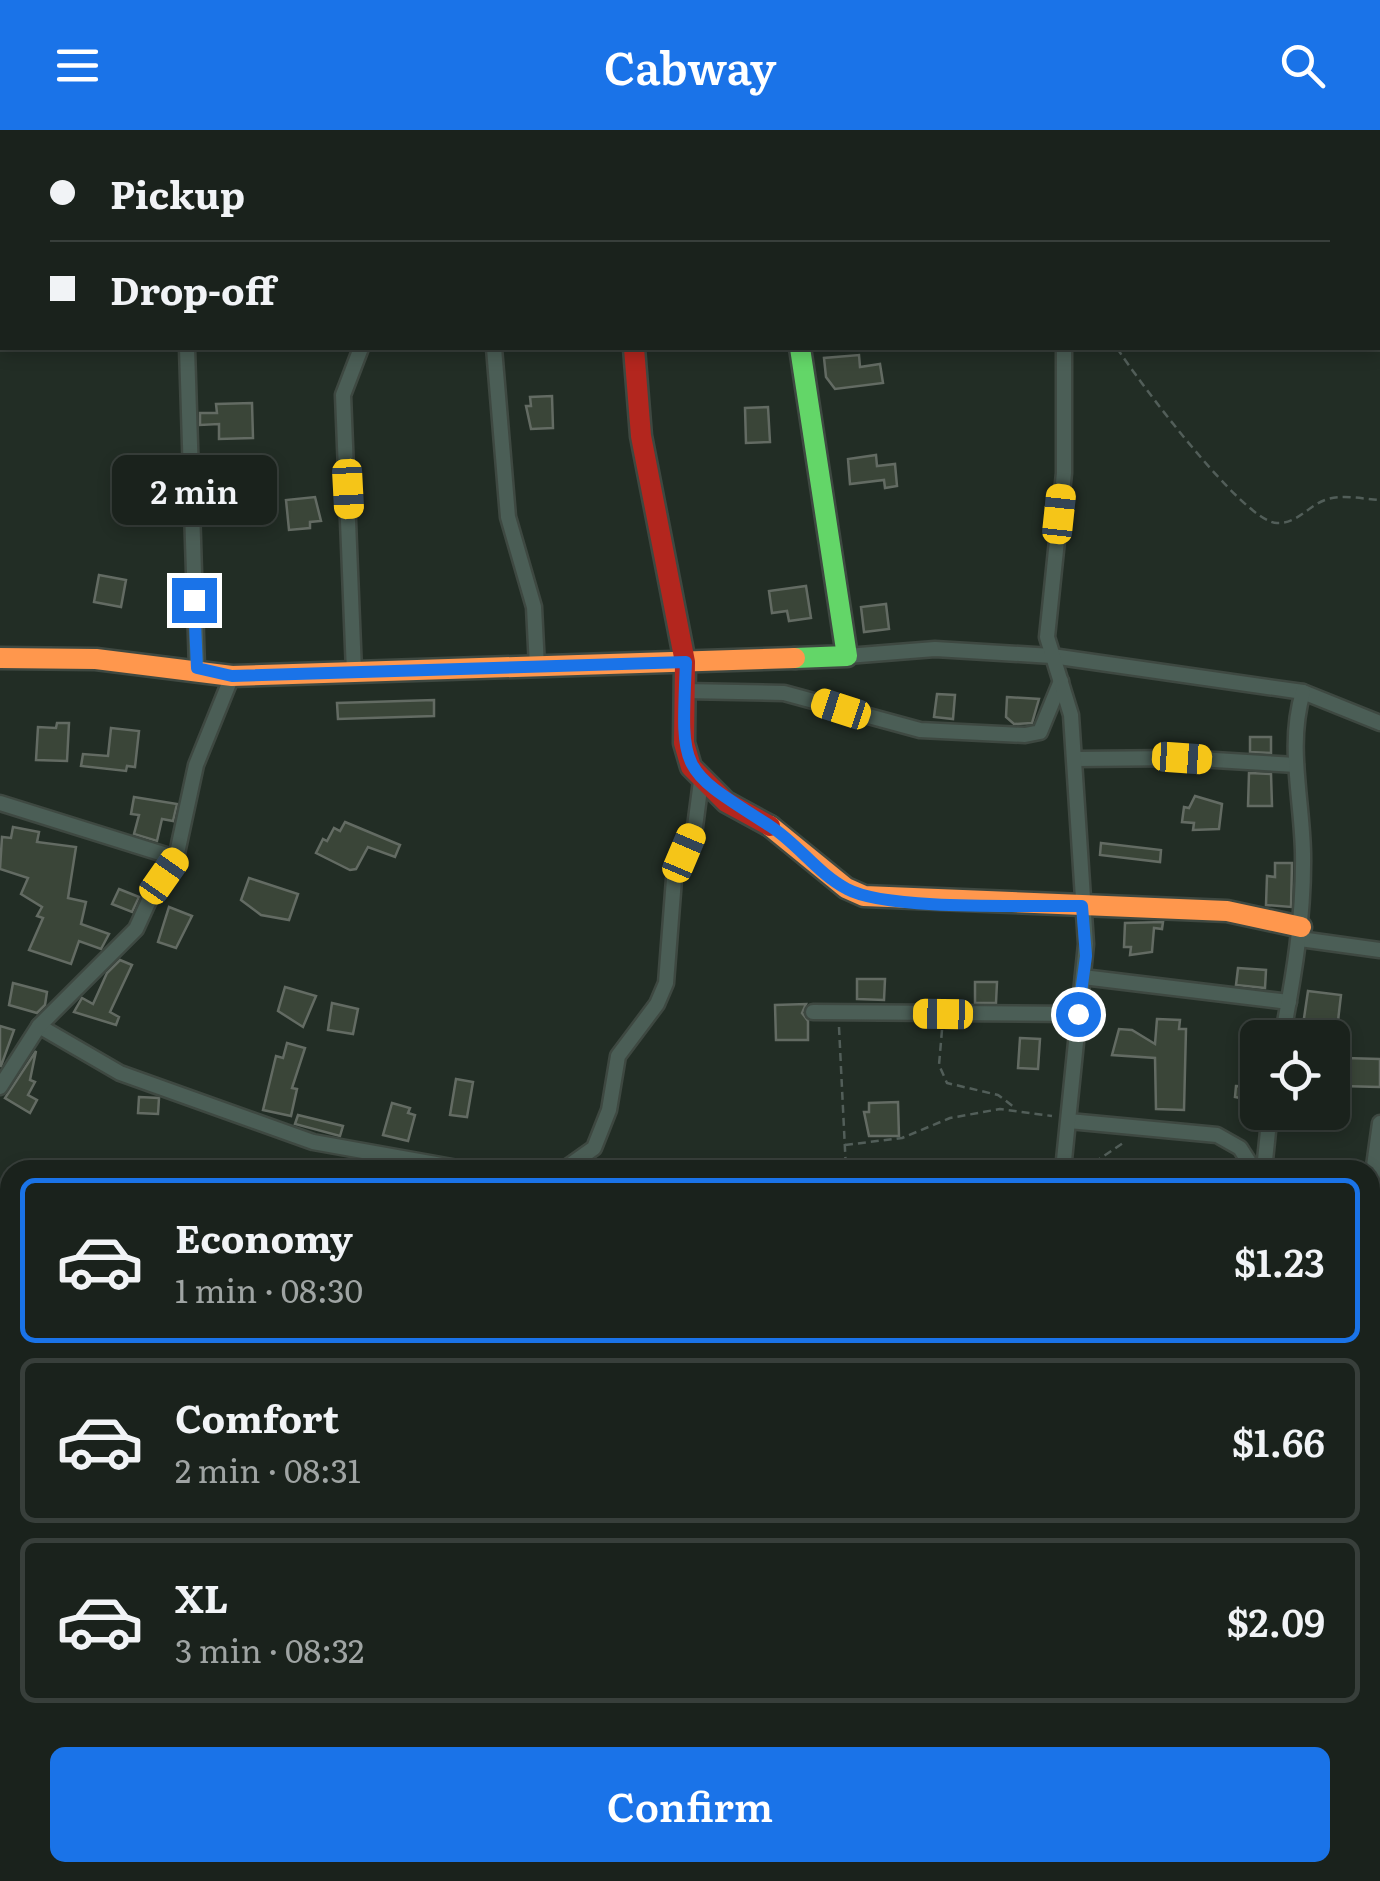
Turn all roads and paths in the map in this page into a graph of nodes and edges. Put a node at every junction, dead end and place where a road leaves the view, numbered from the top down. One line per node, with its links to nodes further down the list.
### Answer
1 (187, 350): 14 (street)
2 (361, 350): 15 (street)
3 (494, 350): 13 (street)
4 (634, 350): 12 (street)
5 (800, 350): 9 (street)
6 (1064, 350): 10 (street)
7 (1118, 350): 8 (path)
8 (1380, 500)
9 (847, 656): 10 (street); 12 (street)
10 (1052, 656): 17 (street); 19 (street)
11 (0, 658): 14 (street)
12 (686, 662): 13 (street); 18 (street)
13 (537, 666): 15 (street)
14 (197, 668): 16 (street)
15 (354, 672): 16 (street)
16 (232, 676): 25 (street)
17 (1061, 681): 18 (street); 21 (street)
18 (684, 691): 23 (street)
19 (1304, 692): 20 (street); 22 (street)
20 (1380, 723)
21 (1074, 759): 22 (street); 26 (street)
22 (1296, 765): 27 (street)
23 (702, 782): 26 (street); 45 (street)
24 (0, 803): 25 (street)
25 (176, 858): 36 (street)
26 (1082, 906): 27 (street); 29 (street)
27 (1301, 933): 28 (street); 30 (street)
28 (1380, 950)
29 (1084, 977): 30 (street); 34 (street)
30 (1289, 1002): 35 (street)
31 (814, 1012): 32 (street)
32 (839, 1012): 33 (street); 43 (path)
33 (943, 1014): 34 (street); 38 (path)
34 (1078, 1014): 39 (street)
35 (1286, 1020)
36 (39, 1026): 37 (street); 44 (street)
37 (0, 1087)
38 (1014, 1108): 39 (path); 43 (path)
39 (1069, 1121): 41 (street); 47 (street)
40 (1380, 1123): 51 (street)
41 (1147, 1127): 48 (path); 49 (street)
42 (1268, 1130): 50 (street)
43 (845, 1145): 46 (path)
44 (413, 1160)
45 (577, 1160)
46 (846, 1160)
47 (1064, 1160)
48 (1098, 1160)
49 (1246, 1160)
50 (1265, 1160)
51 (1375, 1160)

